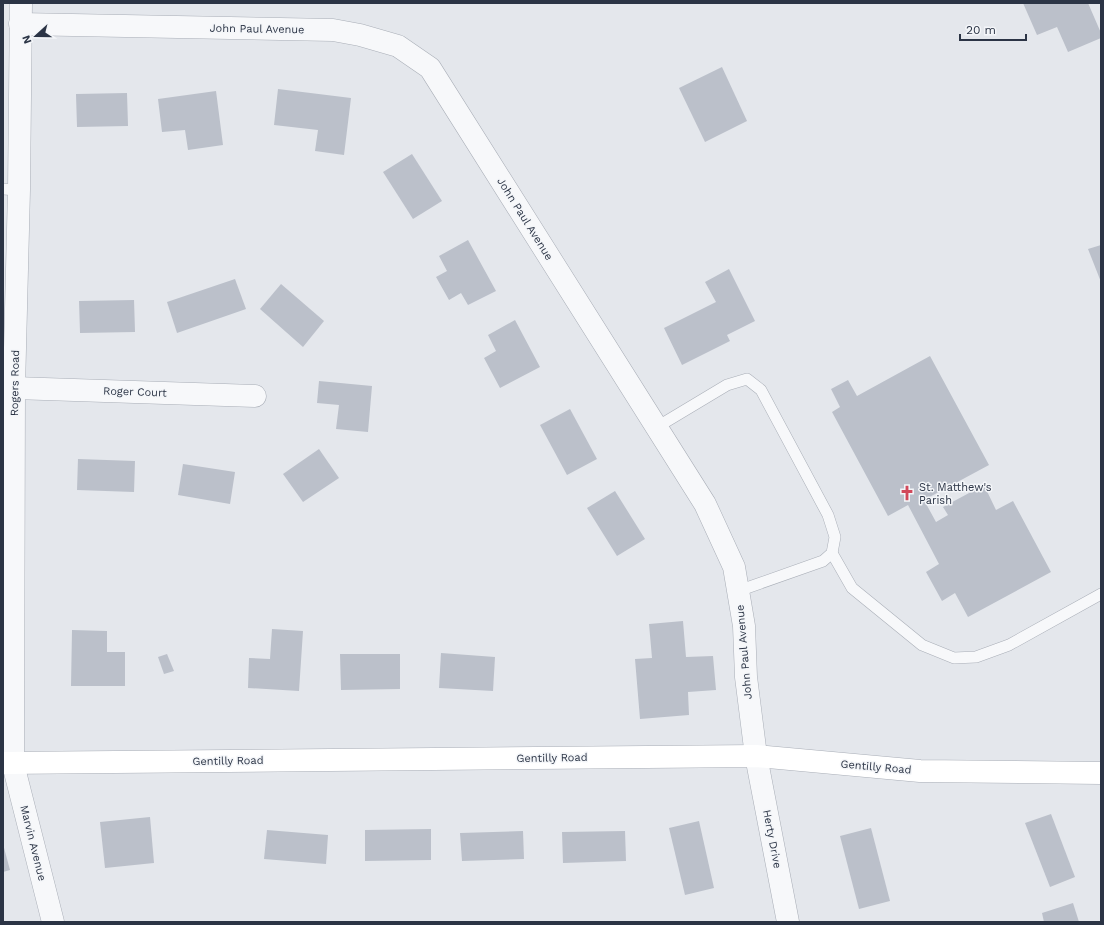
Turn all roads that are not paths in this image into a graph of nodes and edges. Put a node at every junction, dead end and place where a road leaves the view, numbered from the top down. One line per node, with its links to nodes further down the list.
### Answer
1 (21, 3): 2 (street, Rogers Road)
2 (20, 24): 3 (street, Rogers Road); 6 (street, John Paul Avenue)
3 (11, 189): 4 (street, Rogers Road)
4 (9, 388): 5 (street, Roger Court); 11 (street, Rogers Road)
5 (255, 396)
6 (657, 427): 7 (lane); 8 (street, John Paul Avenue)
7 (832, 553): 8 (lane); 9 (lane)
8 (738, 592): 10 (street, John Paul Avenue)
9 (1101, 594)
10 (756, 756): 11 (street, Gentilly Road); 12 (street, Gentilly Road); 14 (street, Herty Drive)
11 (8, 763): 13 (street, Marvin Avenue)
12 (1101, 773)
13 (53, 922)
14 (788, 922)

